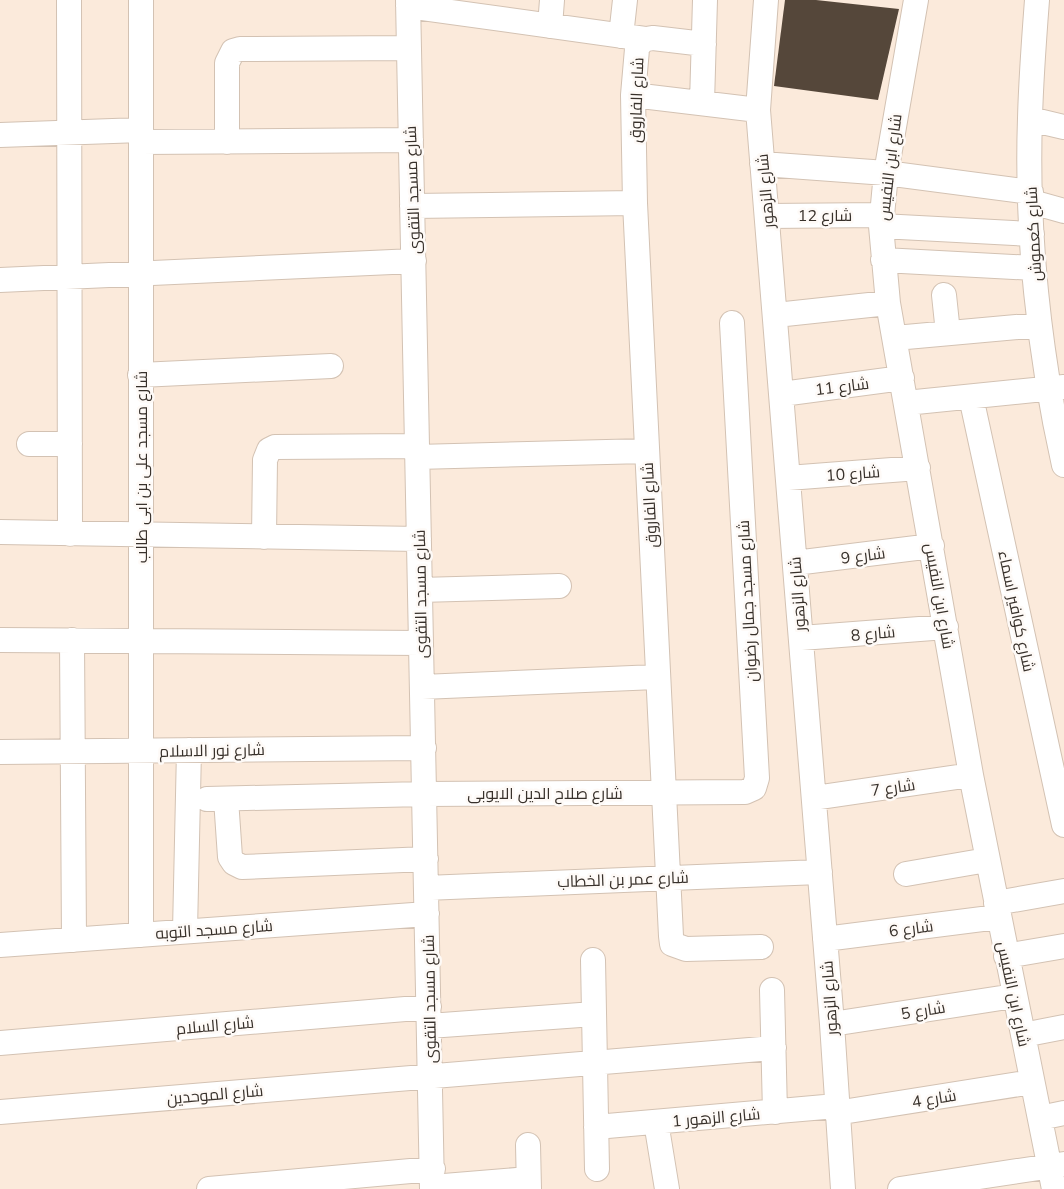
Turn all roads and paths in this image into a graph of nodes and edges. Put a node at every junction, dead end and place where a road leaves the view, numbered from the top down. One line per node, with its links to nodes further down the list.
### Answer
1 (69, 0): 20 (street)
2 (141, 0): 22 (street, شارع مسجد على بن ابى طالب)
3 (552, 0): 10 (street)
4 (626, 0): 11 (street)
5 (705, 0): 13 (street)
6 (766, 0): 17 (street, شارع الزهور)
7 (916, 0): 26 (street, شارع ابن النفيس)
8 (1037, 0): 18 (street, شارع كعموش)
9 (408, 3): 10 (street); 14 (street, شارع مسجد التقوى)
10 (550, 26): 11 (street)
11 (620, 36): 12 (street)
12 (645, 39): 13 (street, شارع الفاروق); 15 (street, شارع الفاروق)
13 (704, 44): 16 (street)
14 (409, 48): 23 (street, شارع مسجد التقوى); 24 (street)
15 (633, 95): 16 (street); 28 (street, شارع الفاروق)
16 (702, 102): 17 (street)
17 (758, 110): 25 (street, شارع الزهور)
18 (1030, 119): 19 (street); 27 (street, شارع كعموش)
19 (1064, 127)
20 (70, 132): 21 (street); 22 (street); 38 (street)
21 (0, 135)
22 (141, 136): 24 (street); 37 (street, شارع مسجد على بن ابى طالب)
23 (411, 140): 24 (street); 29 (street, شارع مسجد التقوى)
24 (227, 142)
25 (762, 164): 26 (street); 31 (street, شارع الزهور)
26 (886, 173): 27 (street); 32 (street, شارع ابن النفيس)
27 (1031, 197): 30 (street); 33 (street, شارع كعموش)
28 (635, 203): 29 (street); 57 (street, شارع الفاروق)
29 (412, 206): 35 (street, شارع مسجد التقوى)
30 (1064, 212)
31 (767, 216): 32 (street, شارع 12); 42 (street, شارع الزهور)
32 (882, 220): 33 (street, شارع 12); 34 (street, شارع ابن النفيس)
33 (1032, 234): 36 (street, شارع كعموش)
34 (884, 260): 36 (street); 41 (street, شارع ابن النفيس)
35 (414, 261): 37 (street); 58 (street, شارع مسجد التقوى)
36 (1034, 268): 44 (street, شارع كعموش)
37 (141, 274): 38 (street); 48 (street, شارع مسجد على بن ابى طالب)
38 (70, 277): 39 (street); 56 (street)
39 (0, 280)
40 (944, 295): 45 (street)
41 (888, 303): 42 (street); 46 (street, شارع ابن النفيس)
42 (776, 315): 51 (street, شارع الزهور)
43 (732, 323): 85 (street, شارع مسجد جمال رضوان)
44 (1039, 325): 45 (street); 50 (street, شارع كعموش)
45 (948, 333): 46 (street)
46 (895, 338): 49 (street, شارع ابن النفيس)
47 (331, 366): 48 (street)
48 (140, 375): 64 (street, شارع مسجد على بن ابى طالب)
49 (902, 378): 51 (street, شارع 11); 53 (street, شارع ابن النفيس)
50 (1056, 387): 52 (street); 54 (street, شارع كعموش)
51 (782, 394): 61 (street, شارع الزهور)
52 (971, 397): 53 (street); 88 (street, شارع كوافير اسماء)
53 (906, 403): 60 (street, شارع ابن النفيس)
54 (1061, 436): 59 (street, شارع كعموش)
55 (29, 444): 56 (street)
56 (70, 444): 63 (street)
57 (646, 451): 58 (street); 77 (street, شارع الفاروق)
58 (417, 452): 65 (street); 66 (street, شارع مسجد التقوى)
59 (1064, 465)
60 (918, 468): 61 (street, شارع 10); 67 (street, شارع ابن النفيس)
61 (788, 478): 68 (street, شارع الزهور)
62 (0, 532): 63 (street)
63 (70, 534): 64 (street)
64 (141, 535): 65 (street); 75 (street, شارع مسجد على بن ابى طالب)
65 (264, 537): 66 (street)
66 (419, 539): 70 (street, شارع مسجد التقوى)
67 (932, 546): 68 (street, شارع 9); 71 (street, شارع ابن النفيس)
68 (795, 563): 72 (street, شارع الزهور)
69 (559, 586): 70 (street)
70 (420, 590): 76 (street, شارع مسجد التقوى)
71 (946, 627): 72 (street, شارع 8); 84 (street, شارع ابن النفيس)
72 (801, 638): 87 (street, شارع الزهور)
73 (0, 640): 74 (street)
74 (72, 640): 75 (street); 81 (street)
75 (141, 641): 76 (street); 82 (street, شارع مسجد على بن ابى طالب)
76 (421, 643): 78 (street, شارع مسجد التقوى)
77 (656, 677): 78 (street); 85 (street, شارع الفاروق)
78 (422, 687): 79 (street, شارع مسجد التقوى)
79 (424, 748): 80 (street, شارع نور الاسلام); 86 (street, شارع مسجد التقوى)
80 (189, 750): 82 (street, شارع نور الاسلام); 98 (street)
81 (73, 751): 82 (street, شارع نور الاسلام); 83 (street, شارع نور الاسلام); 101 (street)
82 (140, 751): 99 (street, شارع مسجد على بن ابى طالب)
83 (0, 752)
84 (971, 775): 87 (street, شارع 7); 90 (street, شارع ابن النفيس)
85 (665, 793): 86 (street, شارع صلاح الدين الايوبى); 93 (street, شارع الفاروق)
86 (424, 794): 89 (street, شارع مسجد التقوى); 89 (street, شارع صلاح الدين الايوبى)
87 (814, 798): 91 (street, شارع الزهور)
88 (1064, 824)
89 (426, 859): 94 (street, شارع مسجد التقوى)
90 (987, 860): 92 (street); 96 (street, شارع ابن النفيس)
91 (820, 872): 93 (street, شارع عمر بن الخطاب); 100 (street, شارع الزهور)
92 (906, 874)
93 (668, 877): 94 (street, شارع عمر بن الخطاب); 104 (street, شارع الفاروق)
94 (426, 888): 97 (street, شارع مسجد التقوى)
95 (1064, 891): 96 (street, شارع 6)
96 (997, 910): 100 (street, شارع 6); 105 (street, شارع ابن النفيس)
97 (427, 914): 98 (street, شارع مسجد التوبه); 110 (street, شارع مسجد التقوى)
98 (185, 931): 99 (street, شارع مسجد التوبه)
99 (141, 935): 101 (street, شارع مسجد التوبه)
100 (825, 939): 111 (street, شارع الزهور)
101 (74, 940): 102 (street, شارع مسجد التوبه)
102 (0, 945)
103 (1064, 946): 105 (street)
104 (761, 948)
105 (1006, 956): 108 (street, شارع ابن النفيس)
106 (593, 960): 109 (street)
107 (772, 990): 115 (street)
108 (1014, 996): 111 (street, شارع 5); 113 (street, شارع ابن النفيس)
109 (594, 1014): 110 (street, شارع السلام); 116 (street)
110 (429, 1017): 114 (street, شارع السلام); 117 (street, شارع مسجد التقوى)
111 (832, 1024): 119 (street, شارع الزهور)
112 (1064, 1027): 113 (street)
113 (1023, 1035): 118 (street, شارع ابن النفيس)
114 (0, 1043)
115 (774, 1048): 116 (street, شارع الموحدين); 121 (street)
116 (595, 1063): 117 (street, شارع الموحدين); 125 (street)
117 (431, 1076): 120 (street, شارع الموحدين); 129 (street, شارع مسجد التقوى)
118 (1032, 1082): 119 (street, شارع 4); 123 (street, شارع ابن النفيس)
119 (836, 1110): 121 (street, شارع الزهور 1); 133 (street, شارع الزهور)
120 (0, 1112)
121 (775, 1112): 124 (street, شارع الزهور 1)
122 (1064, 1113): 123 (street)
123 (1040, 1118): 128 (street, شارع ابن النفيس)
124 (656, 1122): 125 (street, شارع الزهور 1); 132 (street)
125 (596, 1127): 127 (street)
126 (528, 1145): 130 (street)
127 (597, 1169)
128 (1056, 1173): 134 (street)
129 (432, 1181): 130 (street); 131 (street)
130 (529, 1184)
131 (209, 1189)
132 (667, 1189)
133 (843, 1189)
134 (900, 1189)

